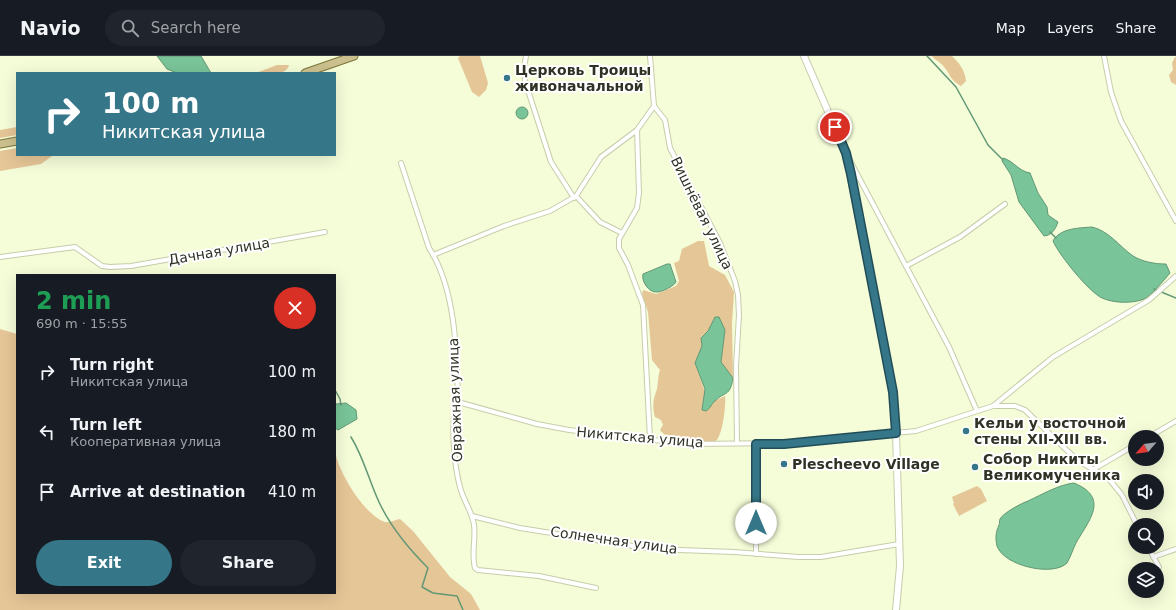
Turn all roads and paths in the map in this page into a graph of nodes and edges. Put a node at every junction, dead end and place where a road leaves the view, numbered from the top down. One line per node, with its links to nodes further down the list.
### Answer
1 (354, 56): 6 (main road)
2 (526, 56): 13 (street)
3 (650, 56): 7 (street)
4 (804, 56): 11 (street)
5 (1104, 56): 15 (street)
6 (308, 72)
7 (654, 106): 8 (street); 29 (street, Вишнёвая улица)
8 (637, 130): 13 (street); 17 (street)
9 (16, 141): 10 (main road)
10 (0, 144)
11 (846, 153): 20 (street); 27 (street)
12 (401, 163): 18 (street, Овражная улица)
13 (575, 197): 17 (street); 18 (street)
14 (1005, 204): 20 (street)
15 (1176, 221)
16 (325, 232): 19 (street, Дачная улица)
17 (622, 233): 28 (street)
18 (433, 255): 22 (street, Овражная улица)
19 (0, 257)
20 (906, 266): 24 (street)
21 (1176, 276): 23 (street)
22 (458, 402): 28 (street, Никитская улица); 33 (street, Овражная улица)
23 (993, 406): 24 (street, Никитская улица); 32 (street)
24 (977, 411): 27 (street, Никитская улица)
25 (1176, 421): 26 (street)
26 (1161, 430)
27 (896, 433): 30 (street, Никитская улица); 35 (street)
28 (650, 439): 29 (street, Никитская улица)
29 (737, 443): 30 (street, Никитская улица)
30 (756, 444): 37 (street)
31 (1128, 449): 32 (street)
32 (1094, 469): 34 (street)
33 (472, 516): 37 (street, Солнечная улица); 41 (street, Овражная улица)
34 (1134, 518)
35 (899, 544): 37 (street, Солнечная улица); 42 (street)
36 (1176, 549): 39 (street)
37 (756, 554)
38 (1152, 554): 39 (street)
39 (1154, 557): 40 (street)
40 (1156, 562)
41 (596, 588)
42 (896, 610)

